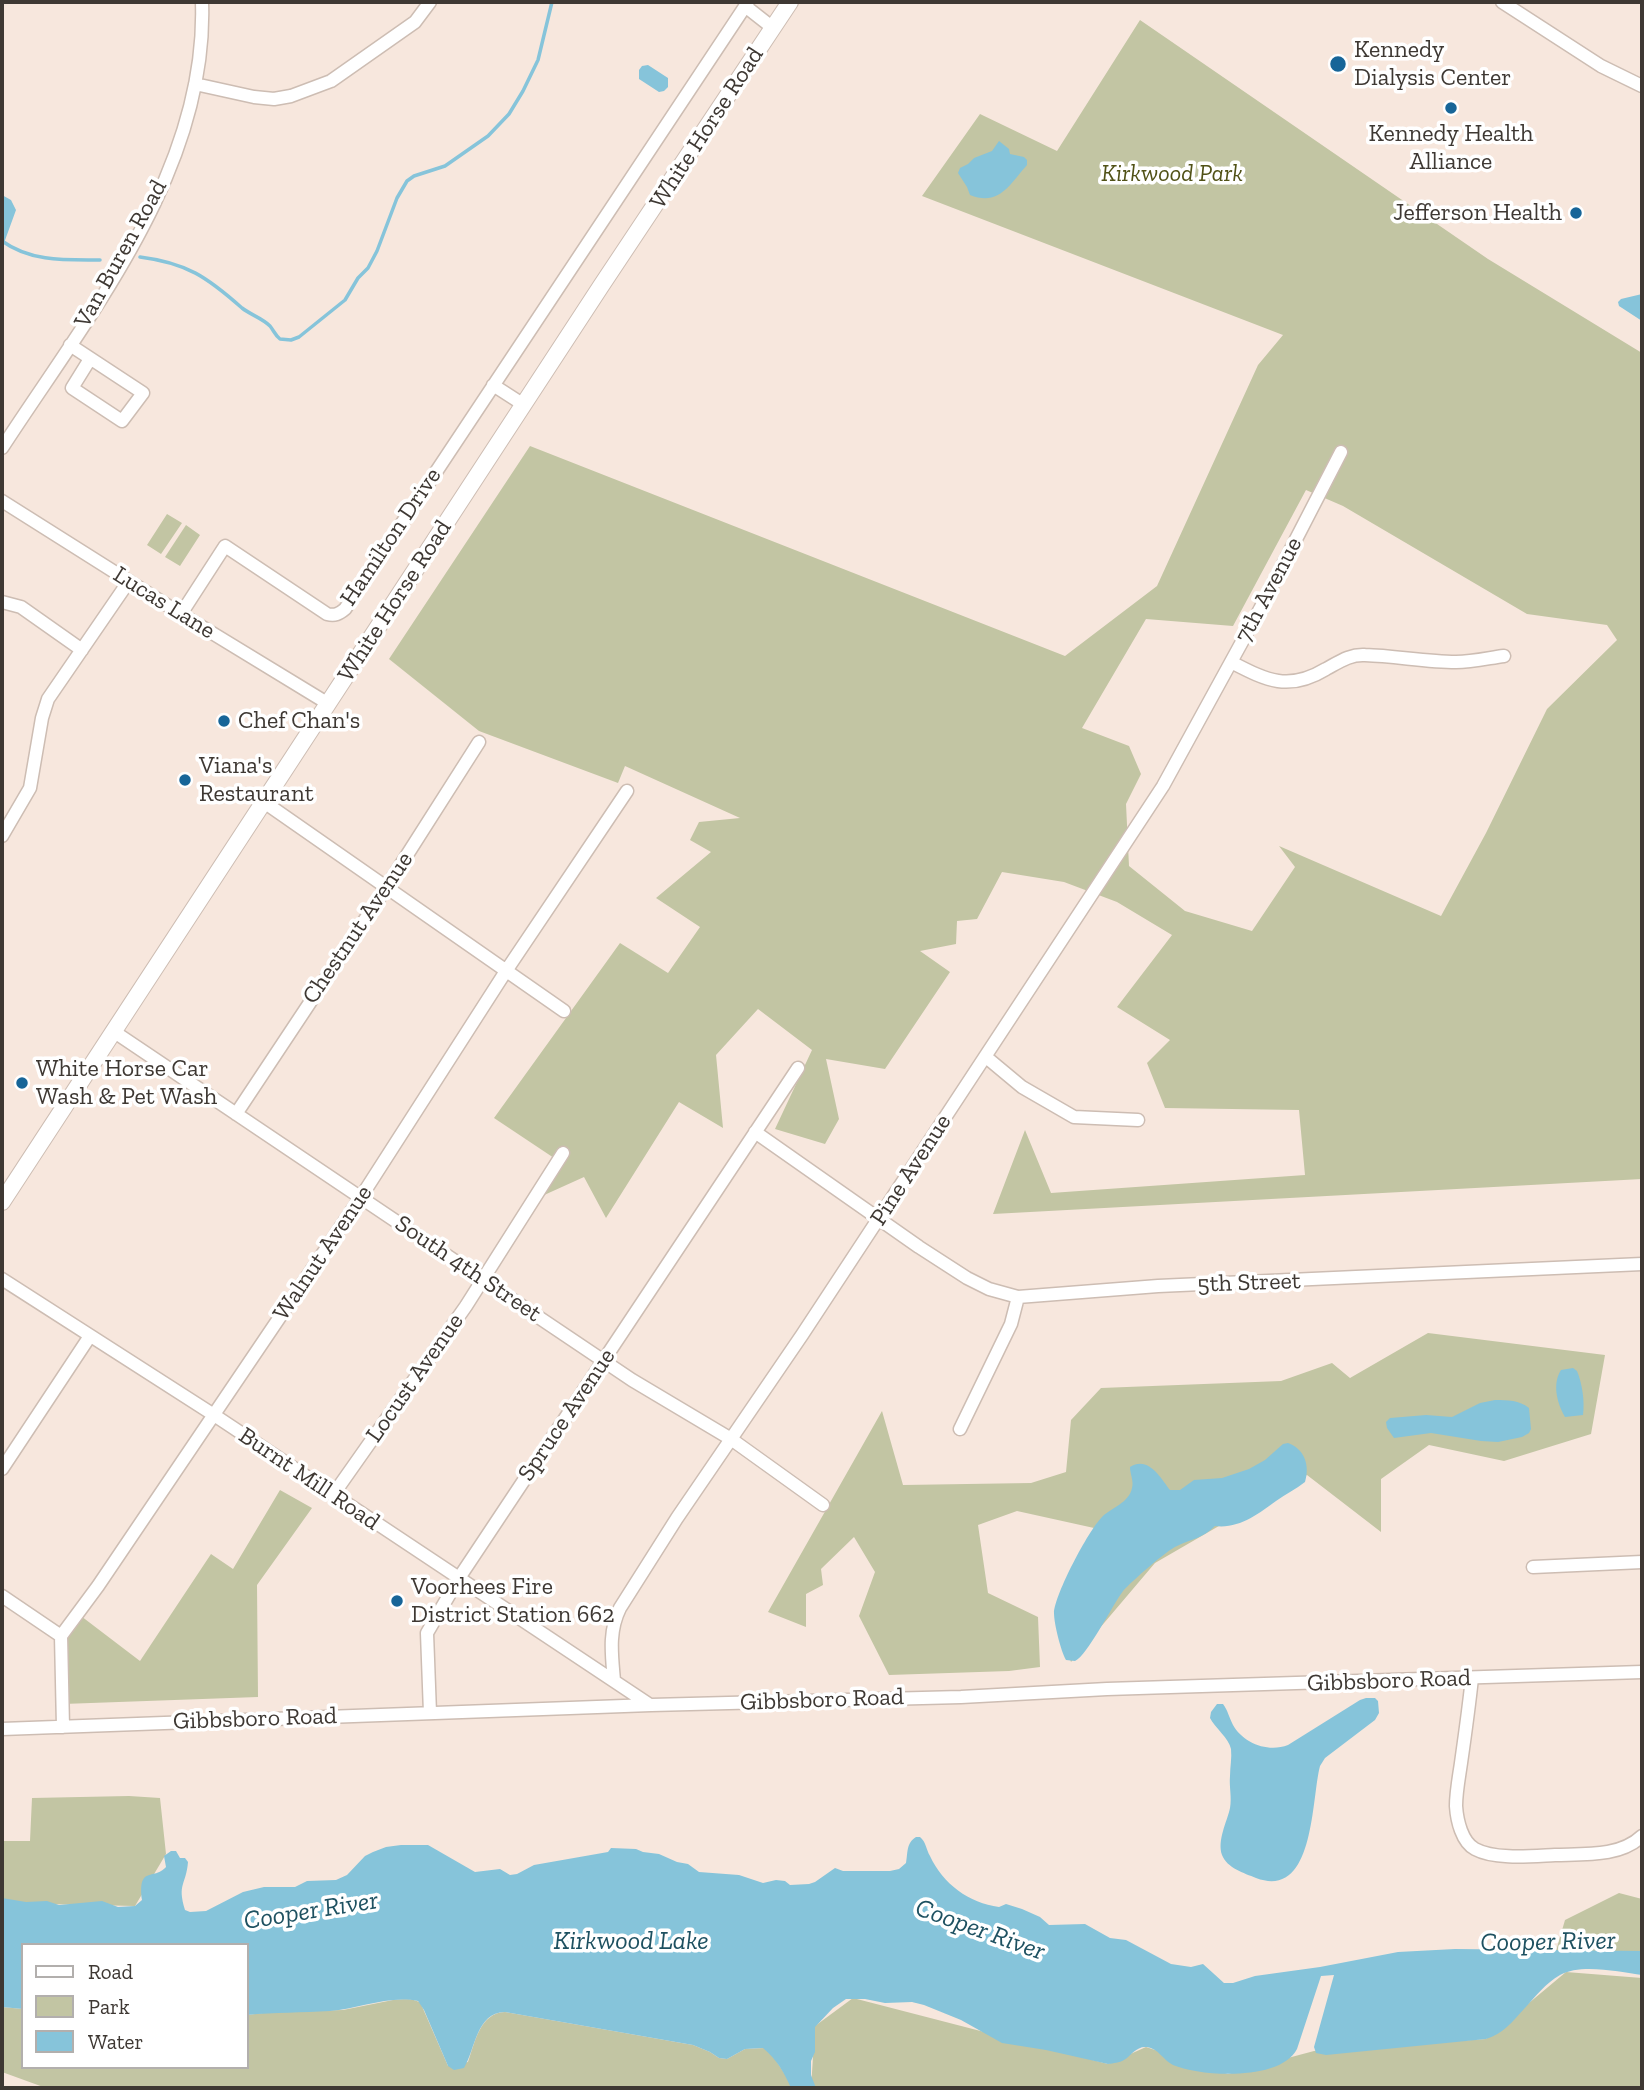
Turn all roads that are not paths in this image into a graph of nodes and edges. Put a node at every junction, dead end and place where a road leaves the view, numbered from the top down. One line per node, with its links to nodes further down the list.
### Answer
1 (202, 2): 7 (street, Van Buren Road)
2 (430, 2): 7 (street)
3 (790, 2): 6 (main road, White Horse Road)
4 (1502, 2): 8 (street)
5 (747, 4): 6 (street, Hamilton Drive); 11 (street, Hamilton Drive)
6 (773, 28): 12 (main road, White Horse Road)
7 (195, 84): 9 (street, Van Buren Road)
8 (1642, 86)
9 (70, 345): 10 (street); 13 (street, Van Buren Road)
10 (90, 359): 10 (street)
11 (493, 385): 12 (street); 18 (street, Hamilton Drive)
12 (524, 405): 22 (main road, White Horse Road)
13 (2, 448)
14 (1340, 452): 21 (street, 7th Avenue)
15 (2, 501): 16 (street, Lucas Lane)
16 (129, 581): 18 (street, Lucas Lane); 19 (street)
17 (2, 602): 19 (street)
18 (181, 614): 22 (street, Lucas Lane)
19 (82, 650): 26 (street)
20 (1504, 656): 21 (street, 7th Avenue)
21 (1231, 662): 31 (street, Pine Avenue)
22 (327, 703): 25 (main road, White Horse Road)
23 (479, 742): 27 (street, Chestnut Avenue)
24 (627, 791): 28 (street, Walnut Avenue)
25 (264, 802): 27 (street); 30 (main road, White Horse Road)
26 (2, 836)
27 (386, 888): 28 (street); 33 (street, Chestnut Avenue)
28 (506, 971): 29 (street); 37 (street, Walnut Avenue)
29 (564, 1011)
30 (113, 1031): 33 (street, South 4th Street); 38 (main road, White Horse Road)
31 (986, 1057): 34 (street); 39 (street, Pine Avenue)
32 (798, 1068): 35 (street, Spruce Avenue)
33 (236, 1114): 37 (street, South 4th Street)
34 (1138, 1120)
35 (755, 1132): 39 (street, 5th Street); 45 (street, Spruce Avenue)
36 (563, 1153): 42 (street, Locust Avenue)
37 (361, 1197): 42 (street, South 4th Street); 46 (street, Walnut Avenue)
38 (2, 1202)
39 (879, 1218): 43 (street, 5th Street); 48 (street, Pine Avenue)
40 (1642, 1264): 43 (street, 5th Street)
41 (2, 1279): 44 (street, Burnt Mill Road)
42 (483, 1279): 45 (street, South 4th Street); 50 (street, Locust Avenue)
43 (1018, 1297): 47 (street)
44 (90, 1336): 46 (street, Burnt Mill Road); 49 (street)
45 (603, 1360): 48 (street, South 4th Street); 54 (street, Spruce Avenue)
46 (214, 1415): 50 (street, Burnt Mill Road); 56 (street, Walnut Avenue)
47 (960, 1429)
48 (731, 1439): 51 (street, South 4th Street); 59 (street, Pine Avenue)
49 (2, 1469)
50 (333, 1495): 54 (street, Burnt Mill Road)
51 (823, 1505)
52 (1642, 1562): 53 (street)
53 (1533, 1567)
54 (458, 1578): 59 (street, Burnt Mill Road); 61 (street, Spruce Avenue)
55 (2, 1596): 56 (street)
56 (61, 1636): 62 (street)
57 (1642, 1672): 58 (street, Gibbsboro Road)
58 (1472, 1678): 60 (street, Gibbsboro Road); 64 (street)
59 (614, 1681): 60 (street, Burnt Mill Road)
60 (651, 1705): 61 (street, Gibbsboro Road)
61 (430, 1713): 62 (street, Gibbsboro Road)
62 (63, 1727): 63 (street, Gibbsboro Road)
63 (2, 1729)
64 (1642, 1836)

